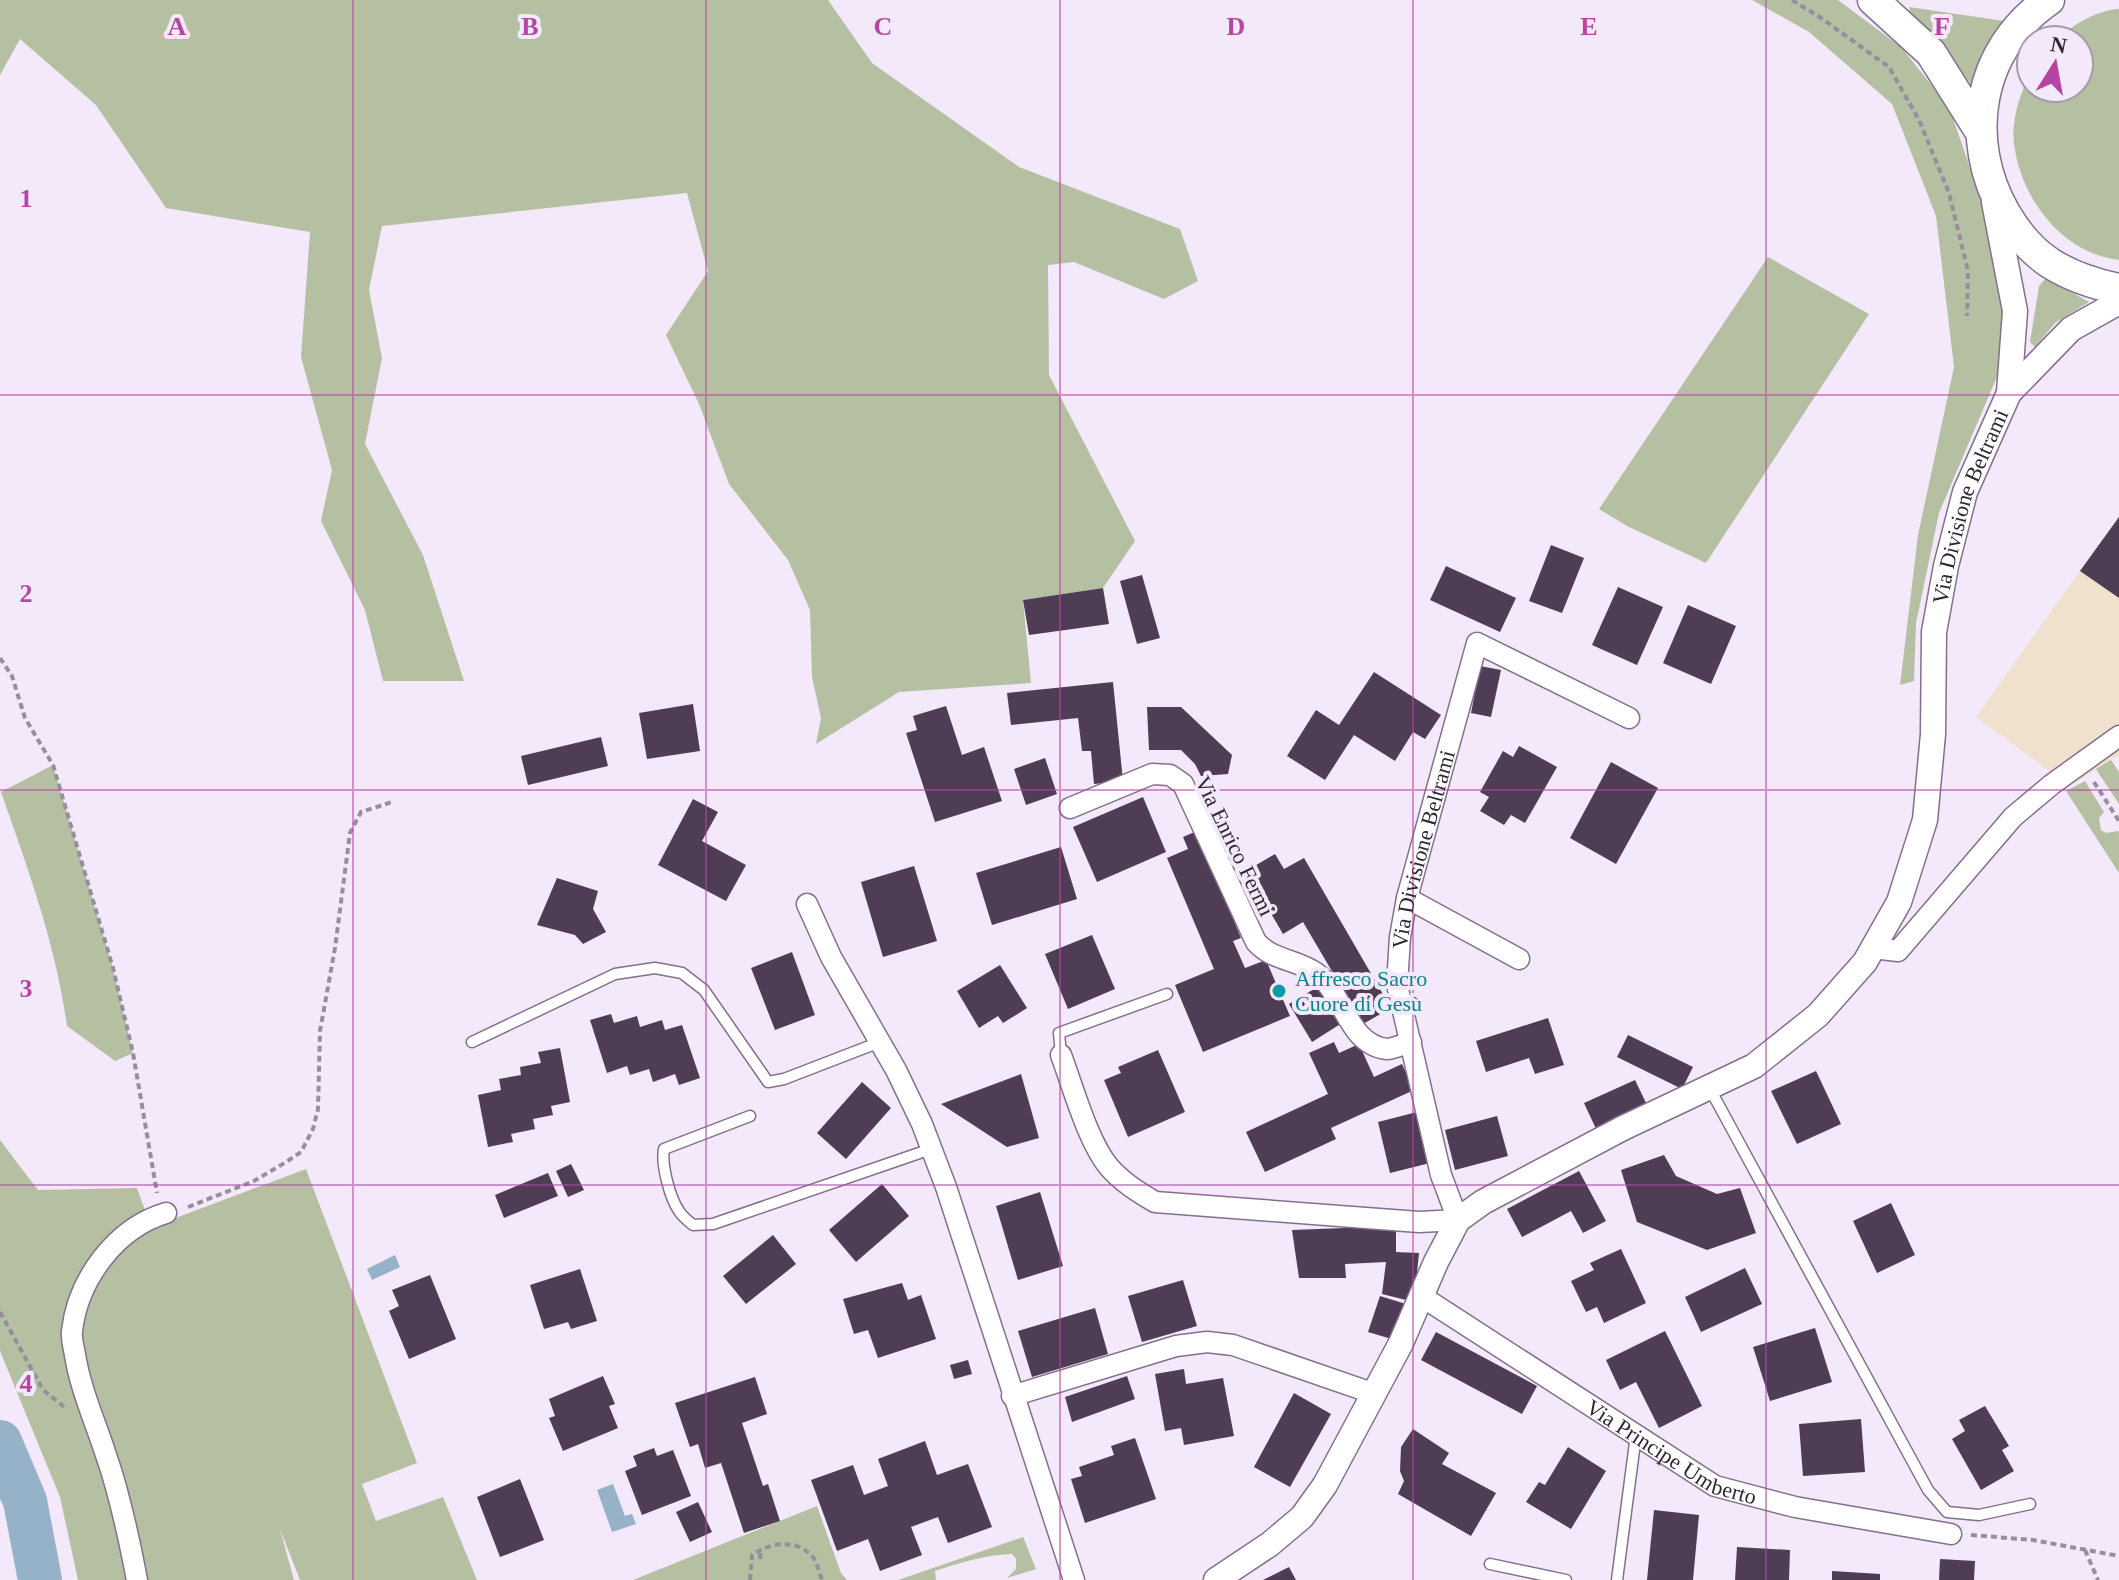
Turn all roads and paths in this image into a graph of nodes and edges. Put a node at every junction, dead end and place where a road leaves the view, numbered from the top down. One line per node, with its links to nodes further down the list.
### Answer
1 (1792, 0): 8 (path)
2 (1873, 0): 4 (main road)
3 (2049, 0): 4 (main road)
4 (1980, 131): 5 (main road)
5 (1991, 189): 6 (main road); 9 (street, Via Divisione Beltrami)
6 (2119, 289)
7 (2119, 302): 9 (street, Via Divisione Beltrami)
8 (1967, 316)
9 (2009, 393): 19 (street, Via Divisione Beltrami)
10 (0, 658): 29 (path)
11 (1629, 718): 17 (street, Via Divisione Beltrami)
12 (2119, 736): 13 (street)
13 (2082, 763): 16 (path); 19 (street)
14 (392, 802): 29 (path)
15 (1070, 808): 24 (street, Via Enrico Fermi)
16 (2119, 821)
17 (1407, 898): 20 (street); 24 (street, Via Divisione Beltrami)
18 (807, 904): 23 (street)
19 (1873, 948): 26 (street, Via Divisione Beltrami)
20 (1519, 959)
21 (1167, 994): 25 (lane)
22 (472, 1042): 23 (lane)
23 (880, 1042): 28 (street)
24 (1411, 1042): 30 (street, Via Divisione Beltrami)
25 (1061, 1055): 30 (street)
26 (1709, 1087): 30 (street, Via Divisione Beltrami); 37 (lane)
27 (750, 1116): 28 (lane)
28 (931, 1149): 34 (street)
29 (166, 1213): 35 (street)
30 (1458, 1220): 31 (street)
31 (1421, 1296): 33 (street); 36 (street, Via Principe Umberto)
32 (0, 1312): 35 (path)
33 (1375, 1394): 34 (street); 48 (street)
34 (1012, 1396): 47 (street)
35 (97, 1432): 44 (street)
36 (1636, 1435): 38 (street, Via Principe Umberto); 50 (lane)
37 (2030, 1504)
38 (1951, 1534): 40 (path)
39 (761, 1549): 42 (path); 45 (path); 46 (path)
40 (2085, 1550): 41 (path); 51 (path)
41 (2119, 1556)
42 (760, 1559)
43 (1490, 1564): 49 (lane)
44 (137, 1580)
45 (750, 1580)
46 (822, 1580)
47 (1074, 1580)
48 (1216, 1580)
49 (1566, 1580)
50 (1617, 1580)
51 (2098, 1580)

